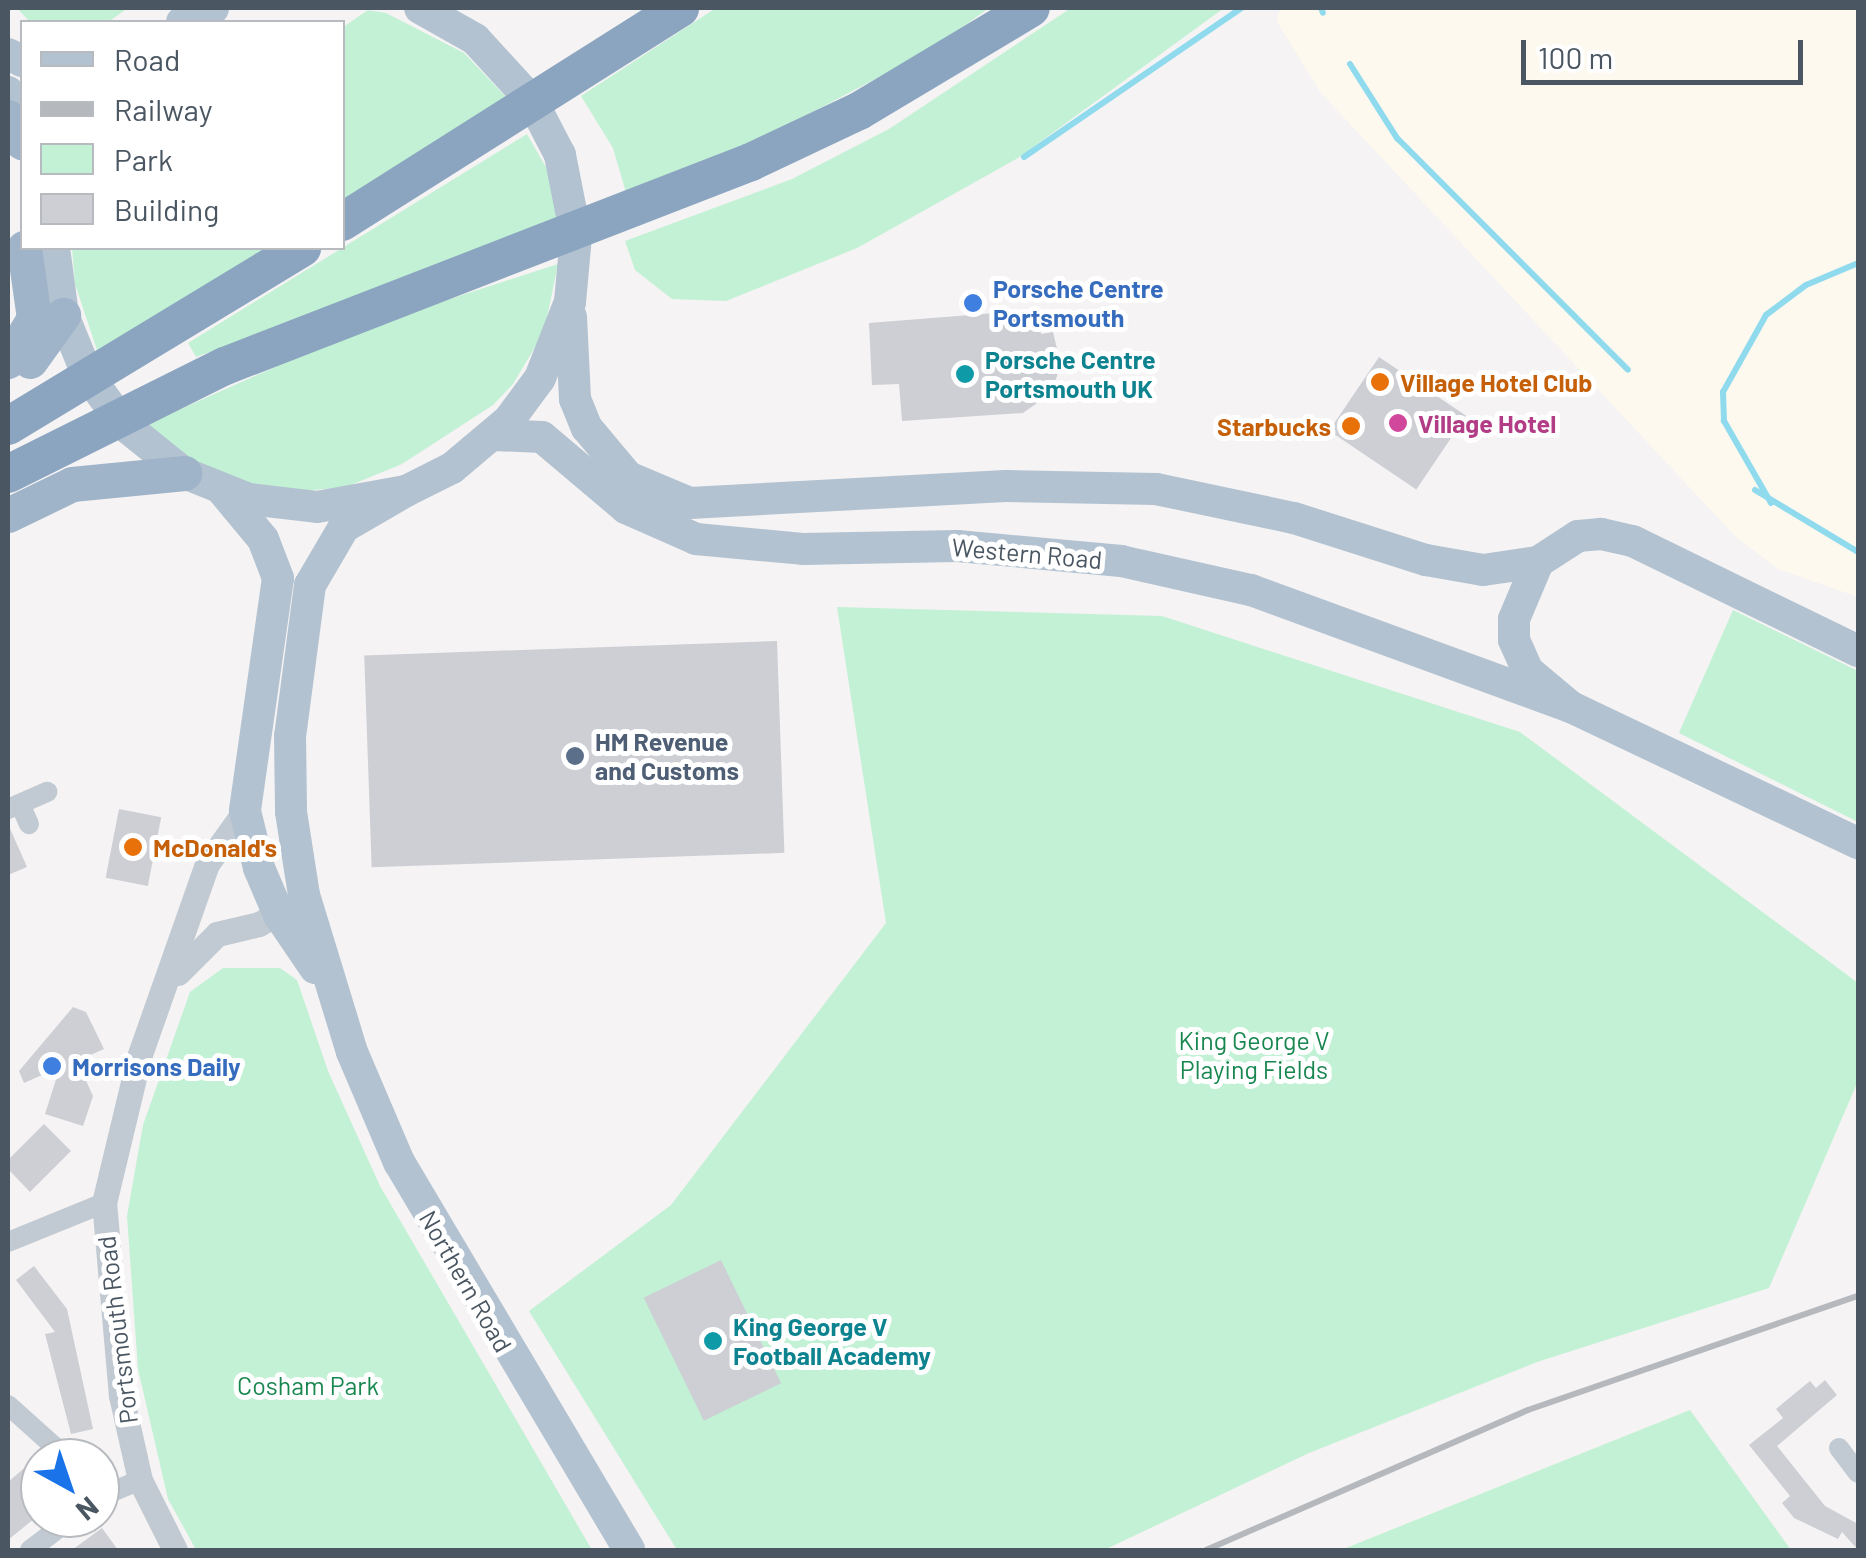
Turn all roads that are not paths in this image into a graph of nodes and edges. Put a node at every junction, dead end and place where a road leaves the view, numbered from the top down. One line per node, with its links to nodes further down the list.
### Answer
1 (213, 8): 5 (main road)
2 (420, 8): 9 (main road)
3 (680, 8): 6 (highway)
4 (1031, 8): 17 (highway)
5 (186, 20)
6 (345, 220)
7 (299, 250): 13 (highway)
8 (35, 253): 10 (main road); 11 (highway)
9 (570, 302): 14 (main road); 15 (main road)
10 (63, 315): 12 (highway); 16 (main road)
11 (8, 361)
12 (8, 382)
13 (8, 426)
14 (494, 435): 15 (main road, Western Road); 19 (main road)
15 (583, 450): 21 (main road, Western Road); 23 (main road, Western Road)
16 (184, 473): 18 (main road); 20 (highway)
17 (8, 474)
18 (224, 491): 19 (main road); 26 (main road, Northern Road)
19 (406, 491): 29 (main road, Northern Road)
20 (8, 515)
21 (1538, 562): 22 (main road); 23 (main road)
22 (1858, 651)
23 (1571, 706): 28 (main road)
24 (46, 792): 25 (street)
25 (14, 807): 27 (street)
26 (246, 811): 29 (main road, Northern Road); 30 (street, Portsmouth Road)
27 (29, 824)
28 (1858, 843)
29 (291, 905): 30 (street, Portsmouth Road); 40 (main road, Northern Road)
30 (166, 990): 31 (street, Portsmouth Road)
31 (104, 1203): 32 (street); 37 (street, Portsmouth Road)
32 (8, 1242)
33 (8, 1405): 34 (street)
34 (44, 1438)
35 (1839, 1448): 36 (street)
36 (1858, 1473)
37 (140, 1480): 38 (street); 39 (street, Portsmouth Road)
38 (120, 1486)
39 (175, 1550)
40 (629, 1550)

